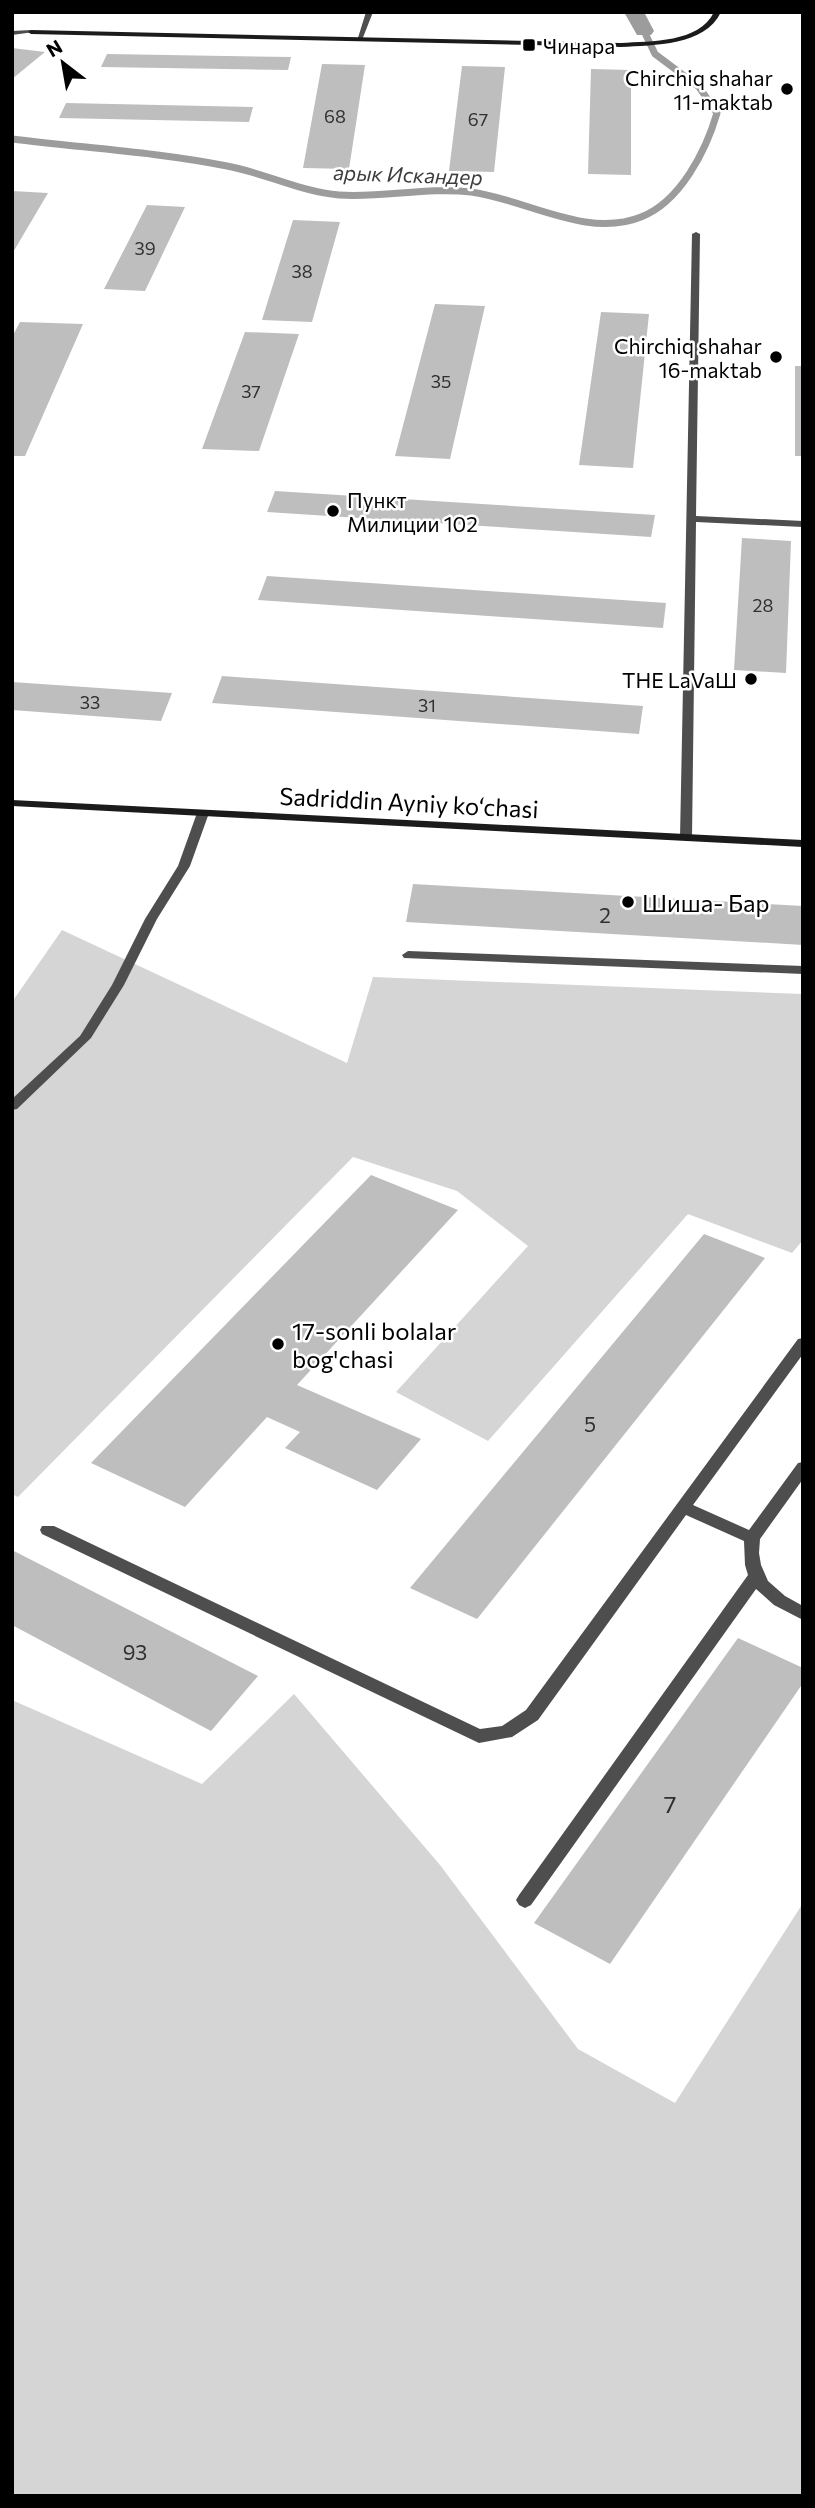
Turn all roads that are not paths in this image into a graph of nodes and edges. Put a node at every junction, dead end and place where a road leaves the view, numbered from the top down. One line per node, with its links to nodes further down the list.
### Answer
1 (370, 12): 4 (street)
2 (718, 12): 4 (street)
3 (12, 33): 4 (street)
4 (359, 40)
5 (696, 234): 6 (street)
6 (691, 519): 7 (street); 10 (street)
7 (803, 524)
8 (12, 803): 9 (street, Sadriddin Ayniy ko‘chasi)
9 (203, 813): 10 (street, Sadriddin Ayniy ko‘chasi); 14 (street)
10 (686, 838): 11 (street, Sadriddin Ayniy ko‘chasi)
11 (803, 844)
12 (408, 955): 13 (street)
13 (803, 970)
14 (12, 1106)
15 (803, 1343): 17 (street)
16 (803, 1467): 19 (street)
17 (683, 1507): 18 (street); 19 (street)
18 (48, 1530)
19 (752, 1538): 20 (street)
20 (755, 1578): 21 (street); 22 (street)
21 (803, 1614)
22 (525, 1900)

